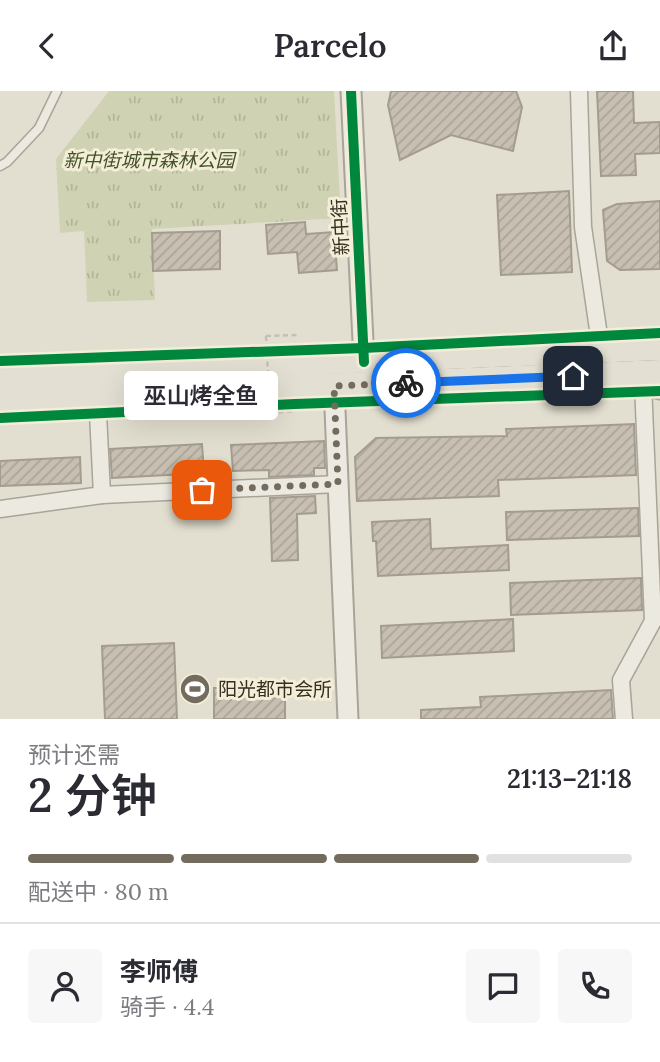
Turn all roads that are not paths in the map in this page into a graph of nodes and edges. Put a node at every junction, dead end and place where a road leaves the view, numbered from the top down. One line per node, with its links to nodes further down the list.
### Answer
1 (57, 91): 4 (lane)
2 (351, 91): 7 (street, 新中街)
3 (579, 91): 6 (street)
4 (0, 166)
5 (660, 348): 6 (main road)
6 (604, 351): 7 (main road)
7 (364, 362): 8 (main road)
8 (0, 376)
9 (654, 382): 10 (main road); 17 (street)
10 (335, 395): 11 (main road); 13 (street)
11 (0, 399)
12 (98, 413): 14 (street)
13 (338, 484): 14 (street); 16 (street)
14 (102, 495): 15 (street)
15 (0, 509)
16 (348, 719)
17 (624, 719)

